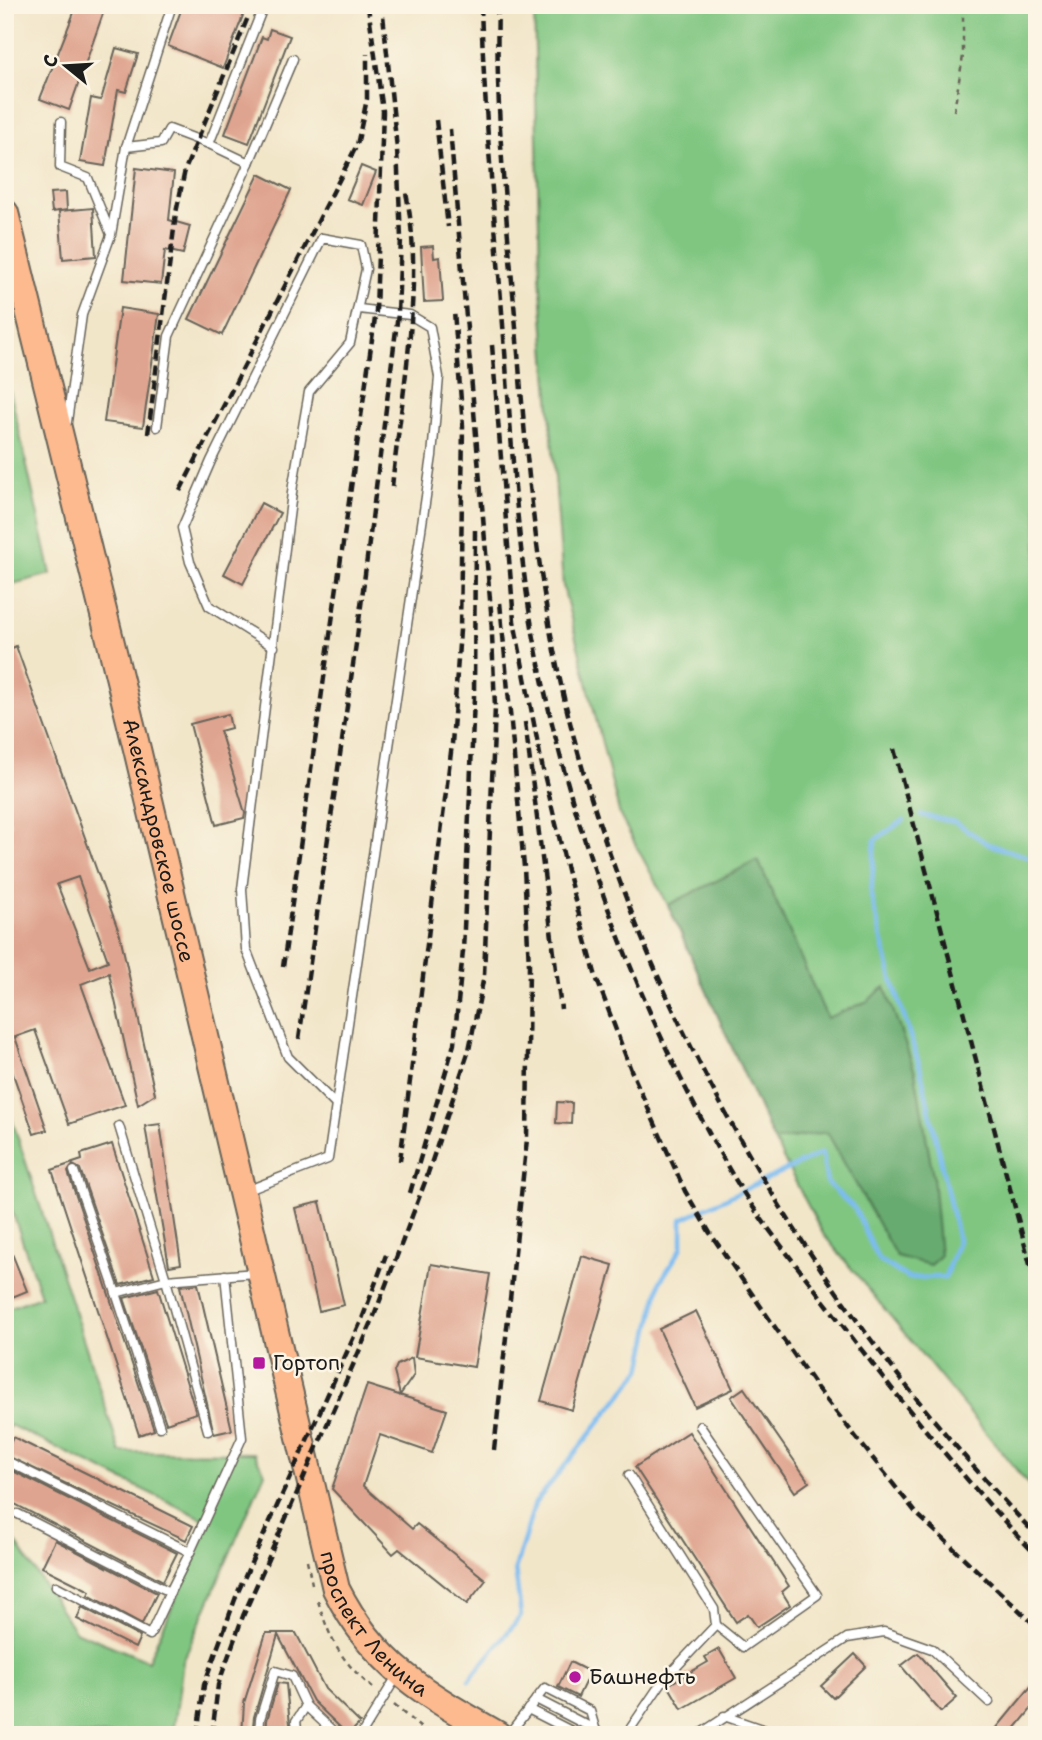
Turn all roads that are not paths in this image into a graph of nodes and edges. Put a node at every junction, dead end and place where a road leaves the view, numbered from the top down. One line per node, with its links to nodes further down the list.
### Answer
1 (172, 5): 6 (lane)
2 (264, 5): 5 (lane)
3 (293, 59): 7 (lane)
4 (61, 122): 9 (lane)
5 (209, 145): 6 (lane); 7 (lane)
6 (126, 147): 9 (lane)
7 (250, 163): 11 (lane)
8 (5, 213): 12 (main road, Александровское шоссе)
9 (111, 235): 12 (lane)
10 (359, 309): 13 (lane); 13 (lane); 14 (lane)
11 (157, 427)
12 (64, 453): 17 (main road, Александровское шоссе)
13 (274, 647): 14 (lane)
14 (336, 1105): 17 (lane)
15 (119, 1126): 20 (lane)
16 (74, 1171): 21 (lane)
17 (243, 1193): 18 (main road, Александровское шоссе)
18 (262, 1273): 19 (lane); 26 (main road, Александровское шоссе)
19 (225, 1275): 20 (lane); 29 (lane)
20 (166, 1280): 21 (lane); 24 (lane)
21 (116, 1293): 23 (lane)
22 (701, 1426): 32 (lane)
23 (160, 1427)
24 (208, 1431)
25 (7, 1461): 29 (lane)
26 (308, 1467): 33 (main road, проспект Ленина)
27 (629, 1475): 32 (lane)
28 (18, 1514): 31 (lane)
29 (190, 1552): 31 (lane)
30 (56, 1586): 31 (lane)
31 (170, 1592)
32 (716, 1625): 47 (lane)
33 (399, 1673): 43 (lane); 44 (main road, проспект Ленина)
34 (536, 1699): 37 (lane); 39 (lane); 39 (lane)
35 (989, 1702): 38 (lane)
36 (306, 1706): 40 (lane); 41 (lane); 42 (lane)
37 (528, 1709): 45 (lane); 46 (lane)
38 (724, 1716): 48 (lane); 49 (lane)
39 (596, 1732)
40 (259, 1735)
41 (298, 1735)
42 (337, 1735)
43 (361, 1735)
44 (498, 1735)
45 (508, 1735)
46 (579, 1735)
47 (626, 1735)
48 (698, 1735)
49 (779, 1735)

